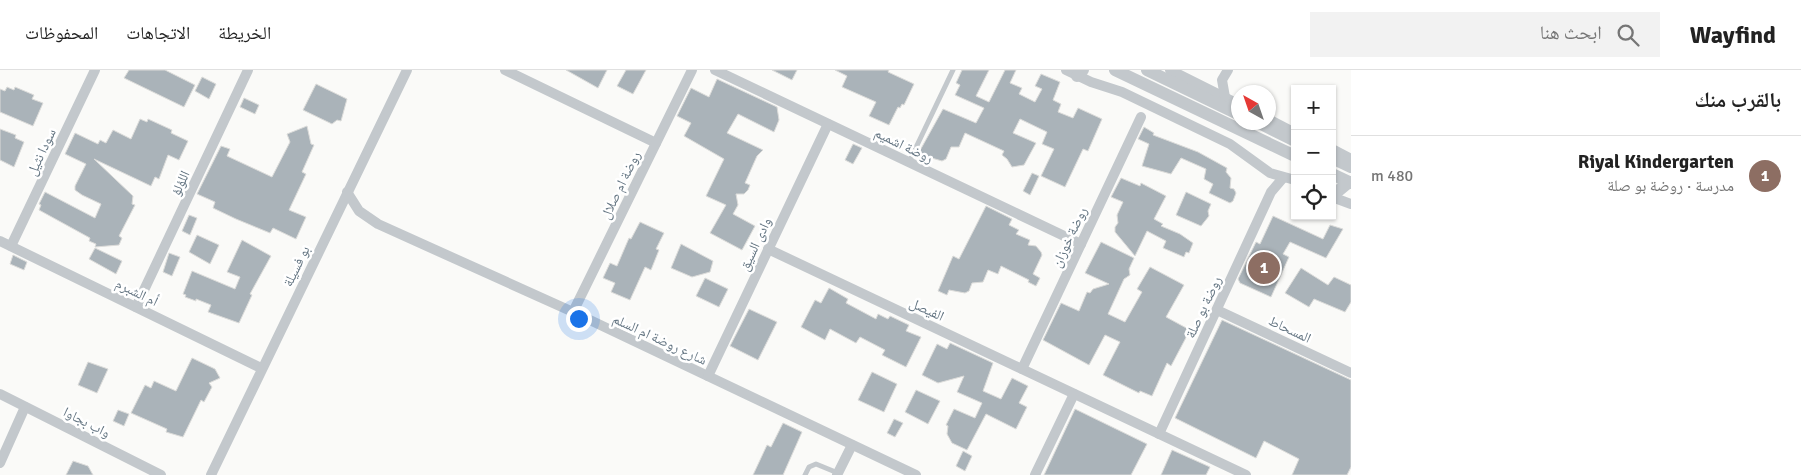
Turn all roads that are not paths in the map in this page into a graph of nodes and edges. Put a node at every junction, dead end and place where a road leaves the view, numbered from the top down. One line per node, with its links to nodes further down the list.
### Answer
1 (95, 70): 43 (street, سودا نثيل)
2 (248, 70): 45 (street, اللؤلؤ)
3 (407, 70): 36 (street, بو فسيلة)
4 (504, 70): 26 (street)
5 (692, 70): 26 (street, روضة ام صلال)
6 (715, 70): 21 (street, روضة اشميم)
7 (953, 70): 29 (lane)
8 (1114, 70): 27 (street)
9 (1147, 70): 19 (street)
10 (1170, 70): 14 (street)
11 (1228, 70): 13 (street)
12 (1076, 72): 16 (street)
13 (1222, 80): 14 (street); 15 (street)
14 (1205, 87): 15 (street)
15 (1225, 97): 17 (street)
16 (1139, 100): 18 (street); 20 (street)
17 (1231, 100)
18 (1153, 107): 20 (street); 31 (street)
19 (1231, 111)
20 (1141, 117): 42 (street, روضة خوزان)
21 (828, 124): 29 (street, روضة اشميم); 44 (street, وادى السيق)
22 (1276, 124): 24 (street)
23 (1274, 130): 25 (street)
24 (1291, 131)
25 (1291, 138)
26 (656, 144): 47 (street, روضة ام صلال)
27 (1291, 154)
28 (1339, 155): 30 (street)
29 (909, 163): 42 (street, روضة اشميم)
30 (1351, 166)
31 (1270, 173): 33 (street); 37 (street)
32 (1334, 175): 35 (street)
33 (1283, 178): 34 (street); 37 (street)
34 (1291, 179)
35 (1350, 182): 38 (street)
36 (347, 192): 47 (street, شارع روضة ام السلم); 48 (street, بو فسيلة)
37 (1271, 192): 46 (street, روضة بو صلة)
38 (1336, 194)
39 (1336, 198): 40 (street)
40 (1351, 204)
41 (0, 241): 43 (street, أم الشبرم)
42 (1081, 244): 49 (street, روضة خوزان)
43 (11, 246): 45 (street, أم الشبرم)
44 (768, 249): 49 (street, الفيصل); 51 (street, وادى السيق)
45 (136, 307): 48 (street, أم الشبرم)
46 (1217, 310): 50 (street, المسحاط); 55 (street, روضة بو صلة)
47 (573, 312): 51 (street, شارع روضة ام السلم)
48 (261, 368): 60 (street, بو فسيلة)
49 (1022, 369): 53 (street, الفيصل)
50 (1351, 373)
51 (708, 376): 56 (street, شارع روضة ام السلم)
52 (0, 394): 54 (street, واب بجاوا)
53 (1074, 394): 55 (street, الفيصل); 63 (street)
54 (25, 407): 57 (street); 59 (street, واب بجاوا)
55 (1158, 434): 64 (street, الفيصل)
56 (852, 445): 58 (street); 62 (street, شارع روضة ام السلم)
57 (0, 463)
58 (838, 474): 61 (lane)
59 (161, 475)
60 (211, 475)
61 (805, 475)
62 (916, 475)
63 (1035, 475)
64 (1246, 475)

